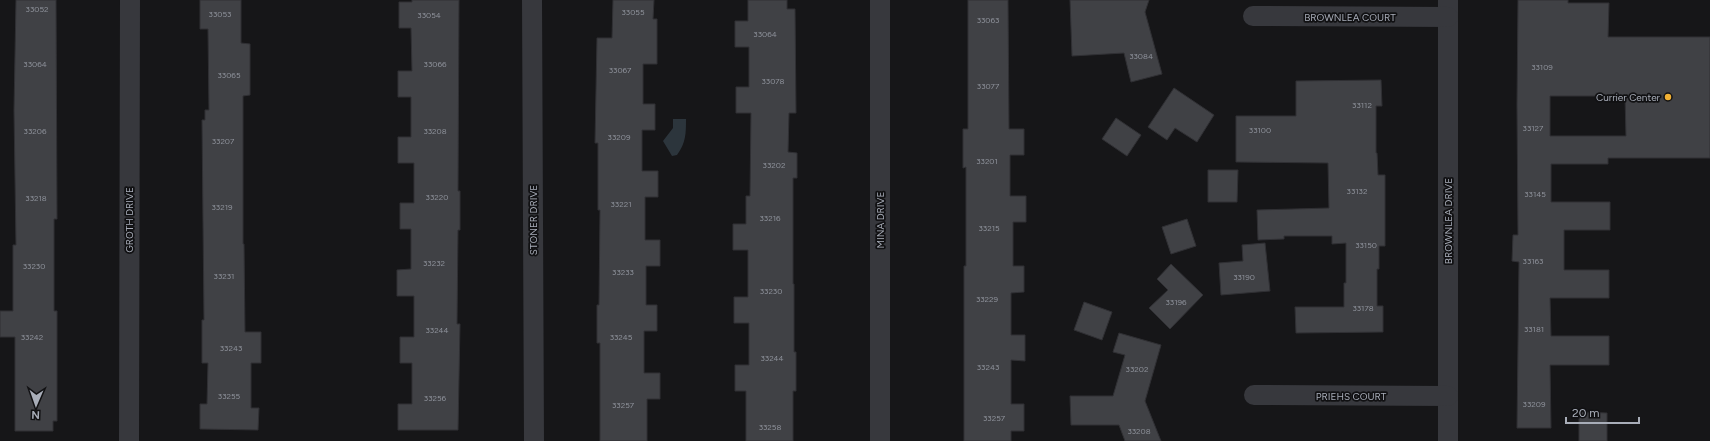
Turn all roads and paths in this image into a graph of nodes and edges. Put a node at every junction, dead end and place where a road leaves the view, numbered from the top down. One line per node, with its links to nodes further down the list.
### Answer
1 (130, 0): 8 (street, GROTH DRIVE)
2 (532, 0): 9 (street, STONER DRIVE)
3 (880, 0): 10 (street, MINA DRIVE)
4 (1448, 9): 5 (street, BROWNLEA COURT); 7 (street, BROWNLEA DRIVE)
5 (1253, 16)
6 (1254, 395): 7 (street, PRIEHS COURT)
7 (1448, 396): 11 (street, BROWNLEA DRIVE)
8 (129, 441)
9 (534, 441)
10 (880, 441)
11 (1448, 441)

